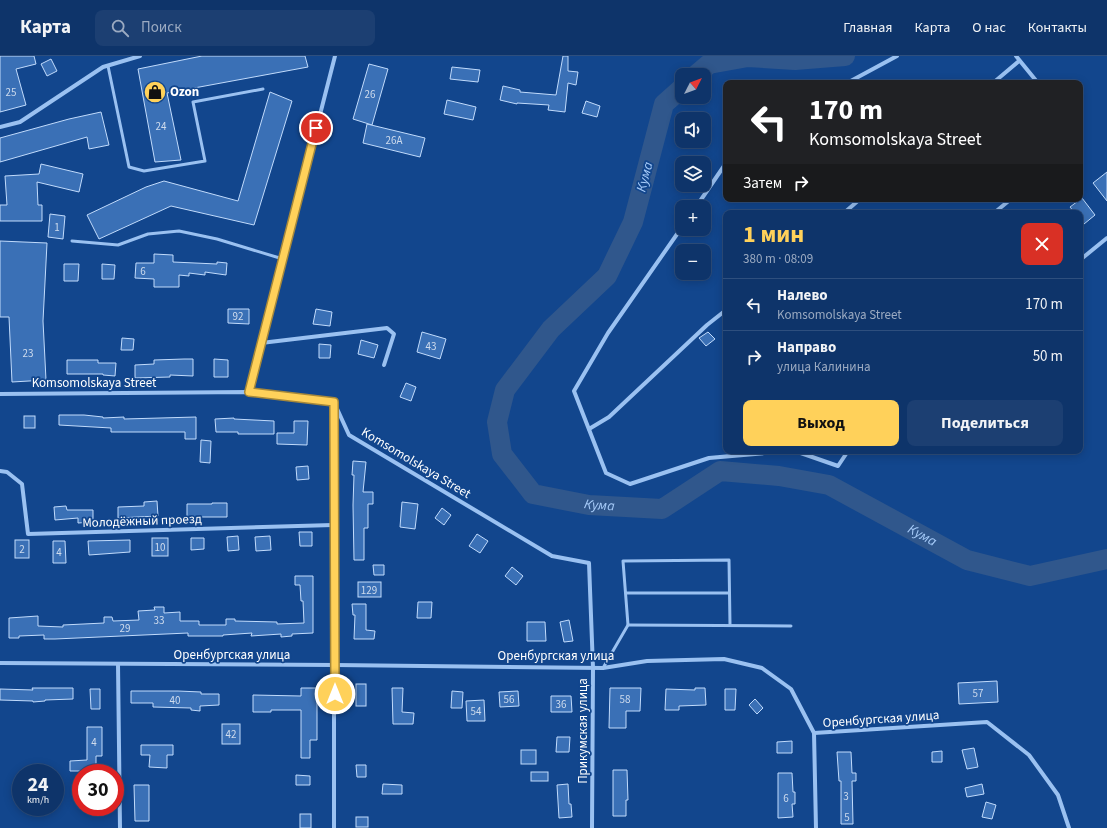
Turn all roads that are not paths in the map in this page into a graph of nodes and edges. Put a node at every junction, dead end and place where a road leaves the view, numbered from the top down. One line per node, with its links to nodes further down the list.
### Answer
1 (140, 56): 6 (street)
2 (335, 56): 22 (street)
3 (897, 56): 7 (street)
4 (1016, 56): 5 (street)
5 (1019, 61): 8 (street); 9 (street)
6 (108, 66): 10 (lane); 11 (street)
7 (853, 80)
8 (997, 80)
9 (1035, 80)
10 (263, 89)
11 (0, 127)
12 (723, 167): 13 (street)
13 (701, 200)
14 (857, 202): 16 (street)
15 (1007, 202): 17 (street)
16 (847, 210)
17 (998, 210)
18 (676, 236): 29 (street)
19 (1107, 238): 21 (street)
20 (72, 241): 22 (lane)
21 (1083, 258)
22 (283, 259): 24 (street)
23 (723, 312): 29 (street)
24 (261, 343): 25 (street); 26 (street)
25 (384, 365)
26 (249, 392): 27 (street, Komsomolskaya Street); 28 (street, Komsomolskaya Street)
27 (0, 394)
28 (334, 402): 34 (street); 35 (street, Komsomolskaya Street)
29 (589, 429): 30 (street)
30 (754, 454)
31 (804, 454): 32 (street)
32 (846, 454)
33 (0, 471): 34 (street, Молодёжный проезд)
34 (334, 525): 43 (street)
35 (589, 563): 44 (street, Прикумская улица)
36 (626, 593): 37 (lane); 37 (lane); 38 (lane)
37 (729, 593): 39 (lane)
38 (628, 625): 39 (lane); 45 (lane)
39 (730, 625): 40 (lane)
40 (791, 626)
41 (0, 664): 42 (street, Оренбургская улица)
42 (118, 664): 43 (street, Оренбургская улица); 47 (street)
43 (335, 665): 44 (street, Оренбургская улица); 48 (street)
44 (593, 668): 45 (street, Оренбургская улица); 49 (street, Прикумская улица)
45 (603, 668): 46 (street, Оренбургская улица)
46 (814, 733): 50 (street); 51 (street, Оренбургская улица)
47 (120, 828)
48 (334, 828)
49 (592, 828)
50 (816, 828)
51 (1069, 828)

